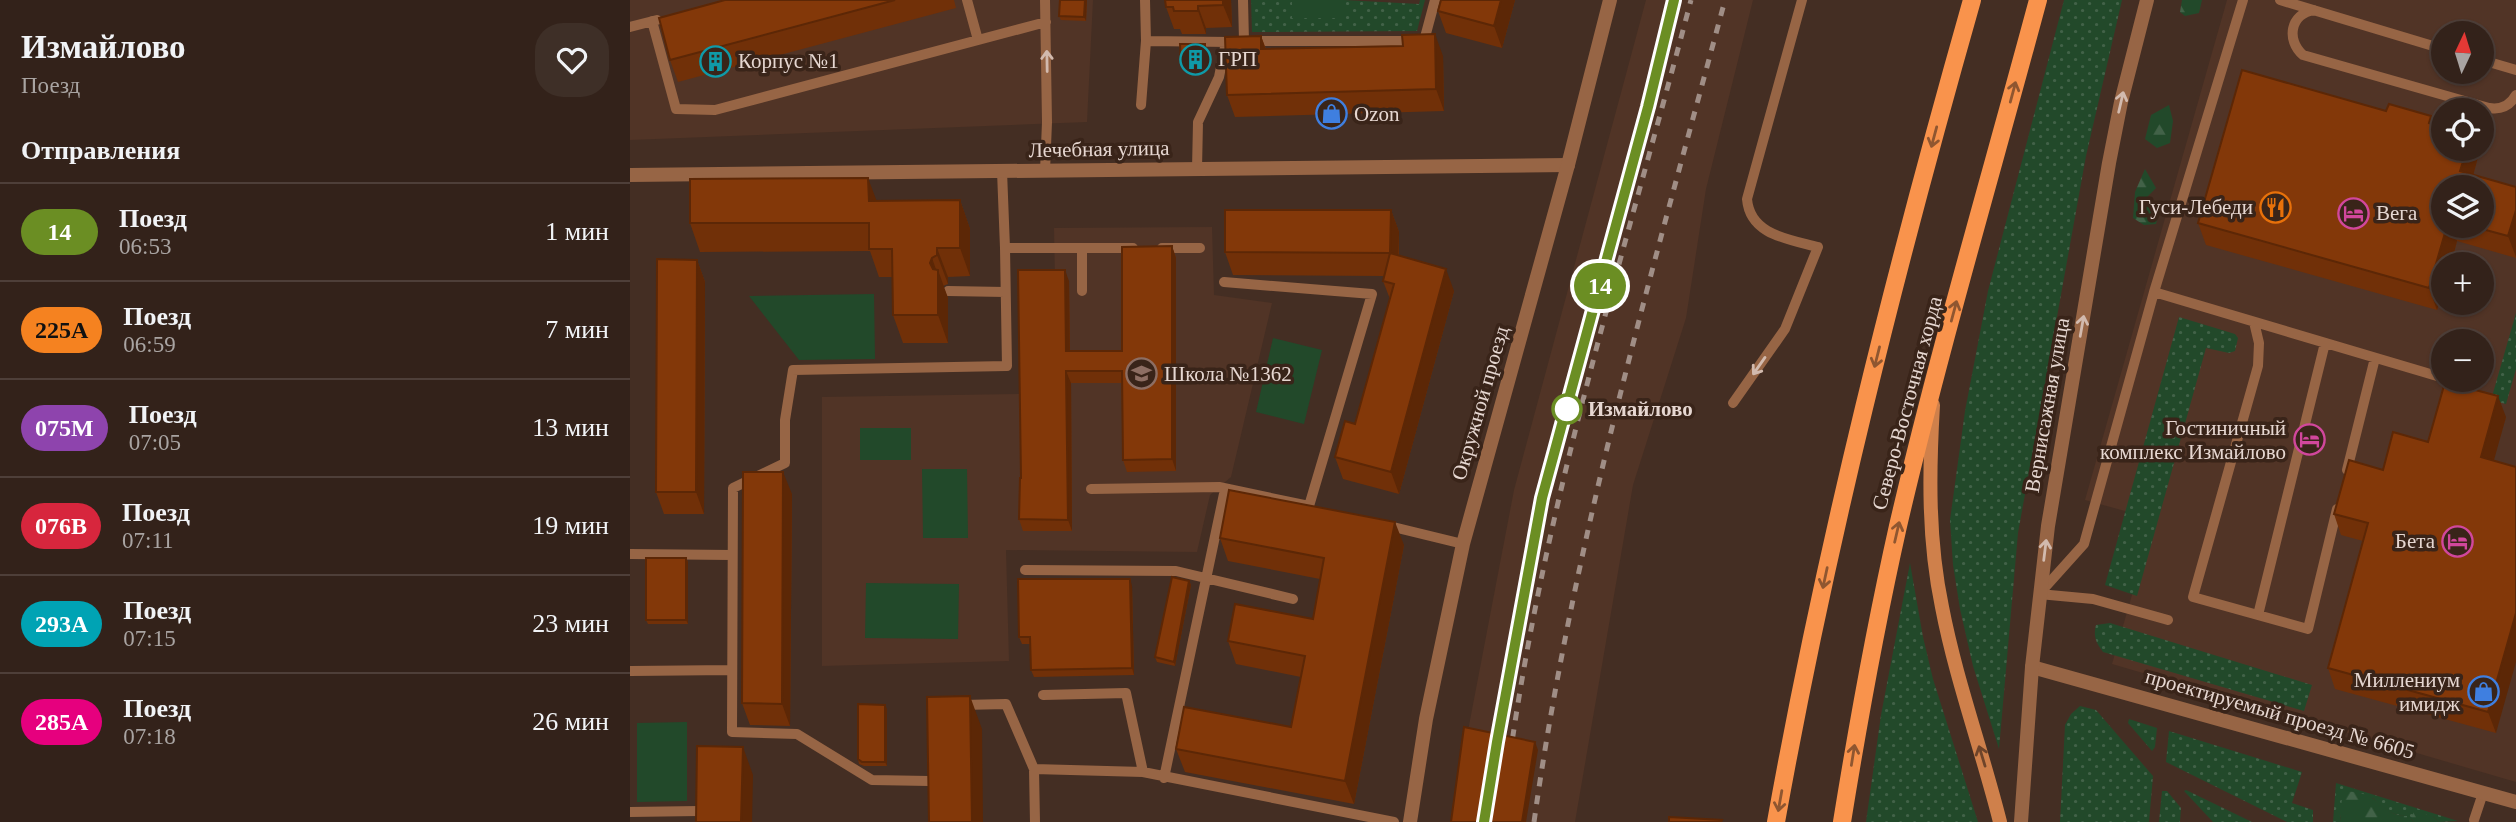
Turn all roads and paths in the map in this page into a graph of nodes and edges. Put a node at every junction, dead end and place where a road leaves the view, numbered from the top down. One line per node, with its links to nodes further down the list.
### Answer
1 (967, 0): 18 (lane)
2 (1045, 0): 16 (lane)
3 (1145, 0): 19 (lane)
4 (1243, 0): 20 (lane)
5 (1435, 0): 20 (lane)
6 (1610, 0): 29 (street, Окружной проезд)
7 (1802, 0): 47 (lane, one-way to 47)
8 (1972, 0): 85 (main road, Северо-Восточная хорда, one-way to 85)
9 (2038, 0): 46 (main road, Северо-Восточная хорда, one-way to 9)
10 (2147, 0): 60 (street, Вернисажная улица, one-way to 10)
11 (2243, 0): 41 (lane)
12 (2280, 0): 13 (lane)
13 (2314, 10): 22 (lane); 27 (lane)
14 (665, 18): 15 (lane)
15 (652, 21): 17 (lane); 18 (lane)
16 (1046, 22): 18 (lane); 32 (lane, one-way to 16)
17 (630, 27)
18 (978, 40)
19 (1146, 41): 21 (lane); 28 (lane)
20 (1244, 41): 21 (lane)
21 (1226, 42): 30 (lane)
22 (2431, 45)
23 (2494, 64): 24 (lane)
24 (2503, 67): 25 (lane); 26 (lane)
25 (2516, 70)
26 (2516, 79)
27 (2516, 95)
28 (1141, 105)
29 (1569, 164): 30 (street, Лечебная улица); 55 (street, Окружной проезд)
30 (1197, 169): 32 (street, Лечебная улица)
31 (1002, 171): 32 (street, Лечебная улица); 33 (street, Лечебная улица); 34 (lane)
32 (1045, 171)
33 (630, 175)
34 (1005, 248): 36 (lane); 40 (lane)
35 (1200, 248): 36 (lane)
36 (1082, 249): 39 (lane)
37 (1224, 282): 52 (lane)
38 (948, 291): 40 (lane)
39 (1082, 291)
40 (1005, 292): 57 (lane)
41 (2154, 292): 42 (lane); 60 (lane)
42 (2254, 322): 43 (lane); 62 (lane)
43 (2325, 343): 44 (lane); 62 (lane)
44 (2375, 358): 45 (lane); 48 (lane)
45 (2431, 374)
46 (1934, 384): 86 (main road, Северо-Восточная хорда, one-way to 46); 87 (main road, one-way to 46)
47 (1734, 403)
48 (2345, 480)
49 (1091, 489): 50 (lane)
50 (1224, 489): 52 (lane); 59 (lane)
51 (2341, 494): 62 (lane)
52 (1309, 506): 53 (lane)
53 (1321, 509)
54 (1370, 521): 55 (lane)
55 (1463, 544): 84 (street, Окружной проезд)
56 (630, 554): 57 (lane)
57 (732, 555): 65 (lane)
58 (1025, 570): 59 (lane)
59 (1206, 580): 61 (lane); 69 (lane)
60 (2039, 594): 63 (lane); 64 (street, Вернисажная улица)
61 (1293, 599)
62 (2258, 615)
63 (2168, 620)
64 (2032, 667): 76 (street, проектируемый проезд № 6605); 88 (street, Вернисажная улица)
65 (732, 670): 66 (lane); 75 (lane)
66 (630, 671)
67 (1043, 695): 73 (lane)
68 (954, 705): 72 (lane)
69 (1178, 708): 70 (lane); 74 (lane)
70 (1191, 710)
71 (929, 768): 75 (lane)
72 (1034, 769): 73 (lane); 82 (lane)
73 (1143, 772): 74 (lane)
74 (1164, 778): 83 (lane)
75 (929, 781): 77 (lane)
76 (2483, 793): 78 (street, проектируемый проезд № 6605); 81 (lane)
77 (929, 794)
78 (2516, 802)
79 (699, 811): 80 (lane)
80 (630, 812)
81 (2474, 820)
82 (1035, 822)
83 (1394, 822)
84 (1410, 822)
85 (1776, 822)
86 (1842, 822)
87 (2000, 822)
88 (2021, 822)

